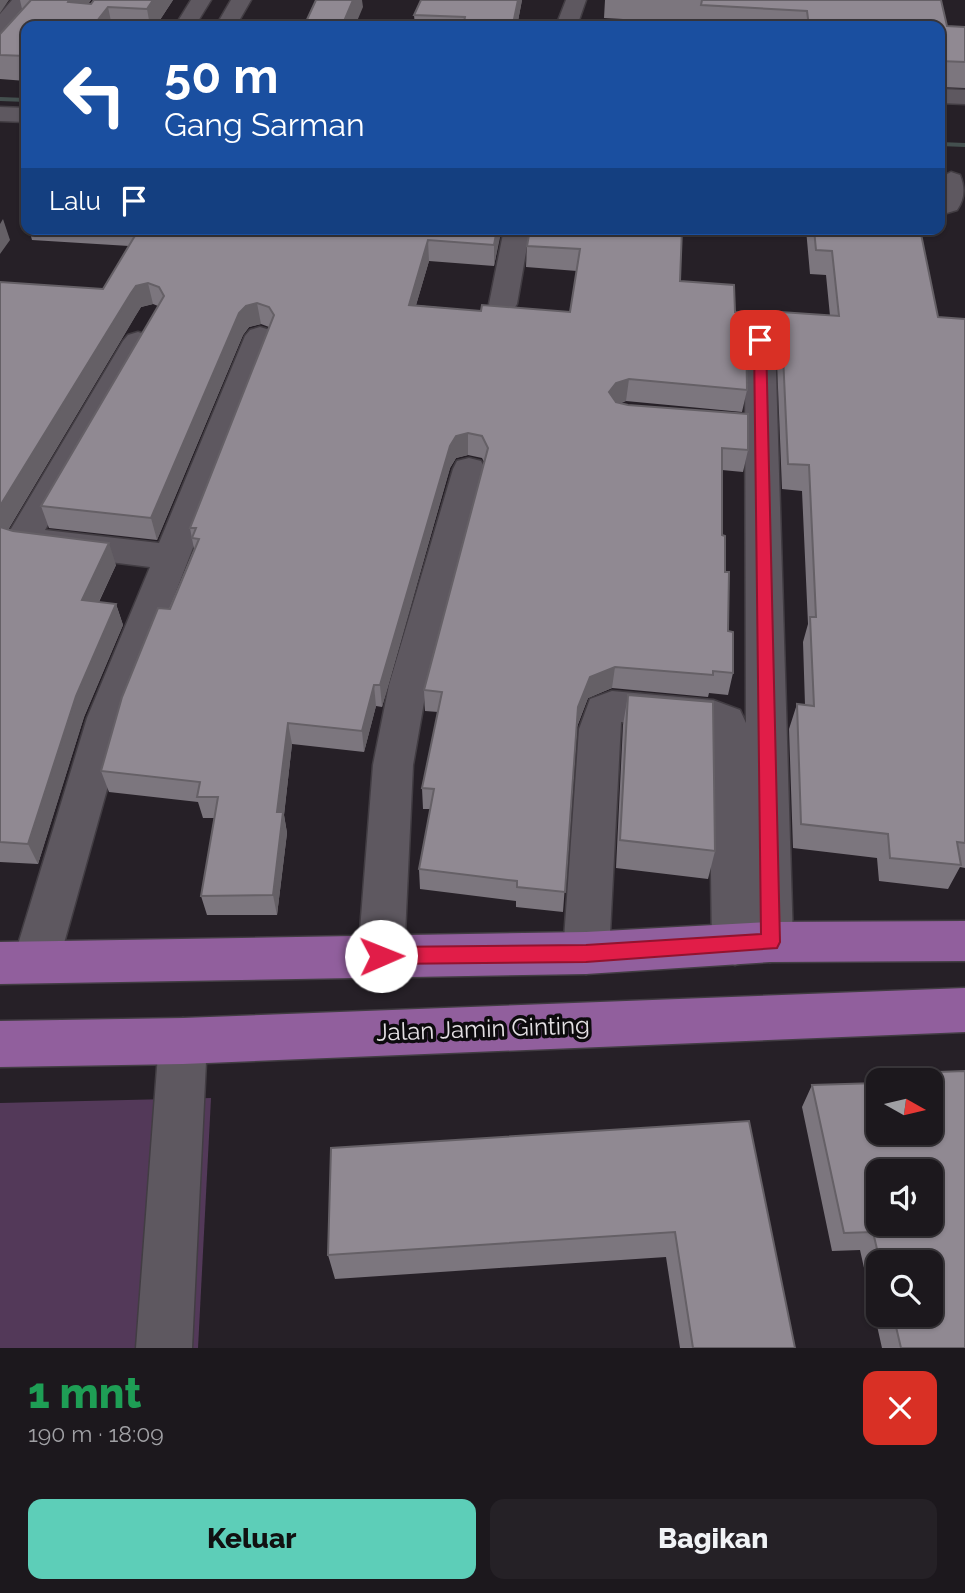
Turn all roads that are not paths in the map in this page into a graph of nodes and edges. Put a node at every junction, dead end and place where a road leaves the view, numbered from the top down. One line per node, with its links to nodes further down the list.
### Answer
1 (23, 0): 9 (street)
2 (201, 0): 5 (street)
3 (241, 0): 6 (street)
4 (576, 0): 7 (street)
5 (189, 21)
6 (229, 21)
7 (569, 21)
8 (21, 32): 9 (street)
9 (1, 33)
10 (945, 96): 11 (street)
11 (965, 97)
12 (0, 114): 13 (street)
13 (21, 115)
14 (0, 134): 15 (street)
15 (21, 135)
16 (952, 172): 17 (street)
17 (945, 206)
18 (516, 235): 19 (street)
19 (503, 304)
20 (152, 316): 24 (street)
21 (260, 336): 25 (street)
22 (760, 340): 27 (street)
23 (469, 469): 29 (street)
24 (11, 537): 25 (street)
25 (172, 556): 30 (street)
26 (965, 941): 27 (main road)
27 (753, 943): 28 (main road); 28 (street)
28 (586, 953): 29 (main road)
29 (381, 956): 30 (main road)
30 (18, 962)
31 (965, 1010): 32 (main road, Jalan Jamin Ginting)
32 (183, 1041): 33 (main road, Jalan Jamin Ginting); 34 (street)
33 (0, 1044)
34 (163, 1348)

